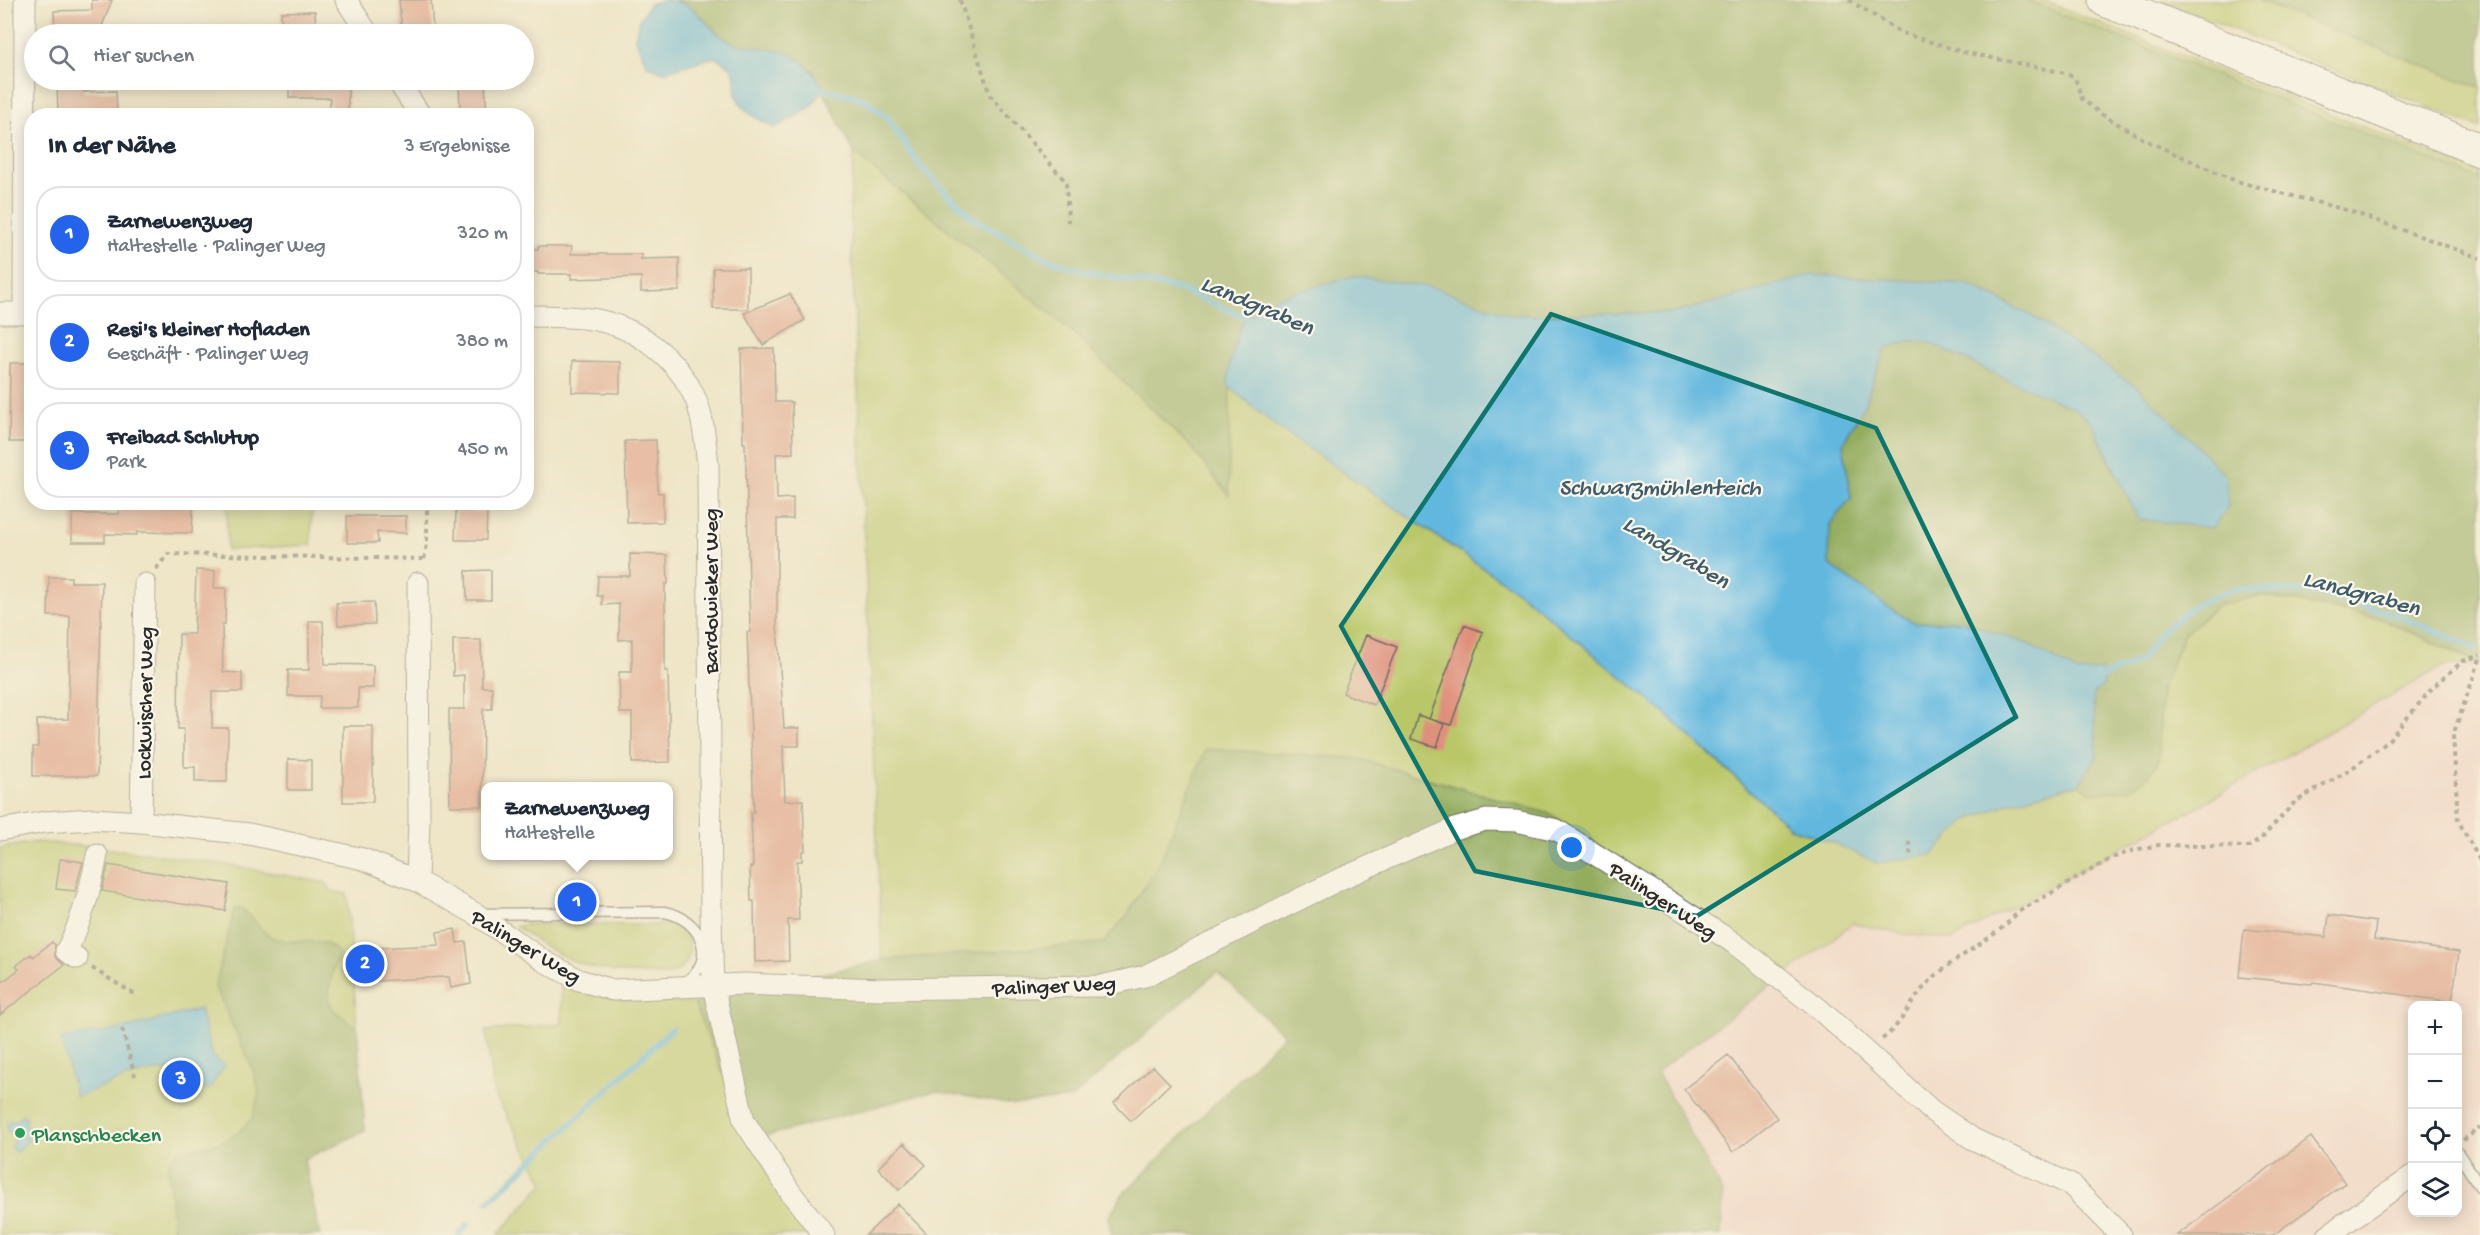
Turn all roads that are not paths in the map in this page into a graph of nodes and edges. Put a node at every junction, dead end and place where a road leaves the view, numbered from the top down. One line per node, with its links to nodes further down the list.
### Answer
1 (25, 0): 4 (street)
2 (346, 0): 5 (street)
3 (2105, 0): 10 (main road)
4 (25, 24)
5 (362, 24)
6 (26, 90): 8 (street)
7 (404, 90): 9 (street)
8 (26, 108)
9 (416, 108)
10 (2480, 150)
11 (0, 313): 12 (street)
12 (24, 313)
13 (534, 315): 22 (street, Bardowieker Weg)
14 (418, 583): 19 (street)
15 (145, 584): 16 (street, Lockwischer Weg)
16 (141, 822): 17 (street, Palinger Weg); 19 (street, Palinger Weg)
17 (0, 830)
18 (97, 855): 21 (street)
19 (417, 881): 20 (street, Palinger Weg)
20 (476, 914): 23 (street, Palinger Weg); 23 (lane)
21 (77, 958)
22 (713, 986): 23 (street, Palinger Weg); 27 (street, Bardowieker Weg); 28 (street, Palinger Weg)
23 (667, 989)
24 (2462, 1160): 26 (lane)
25 (2408, 1179): 29 (street)
26 (2480, 1187)
27 (824, 1235)
28 (2121, 1235)
29 (2328, 1235)

